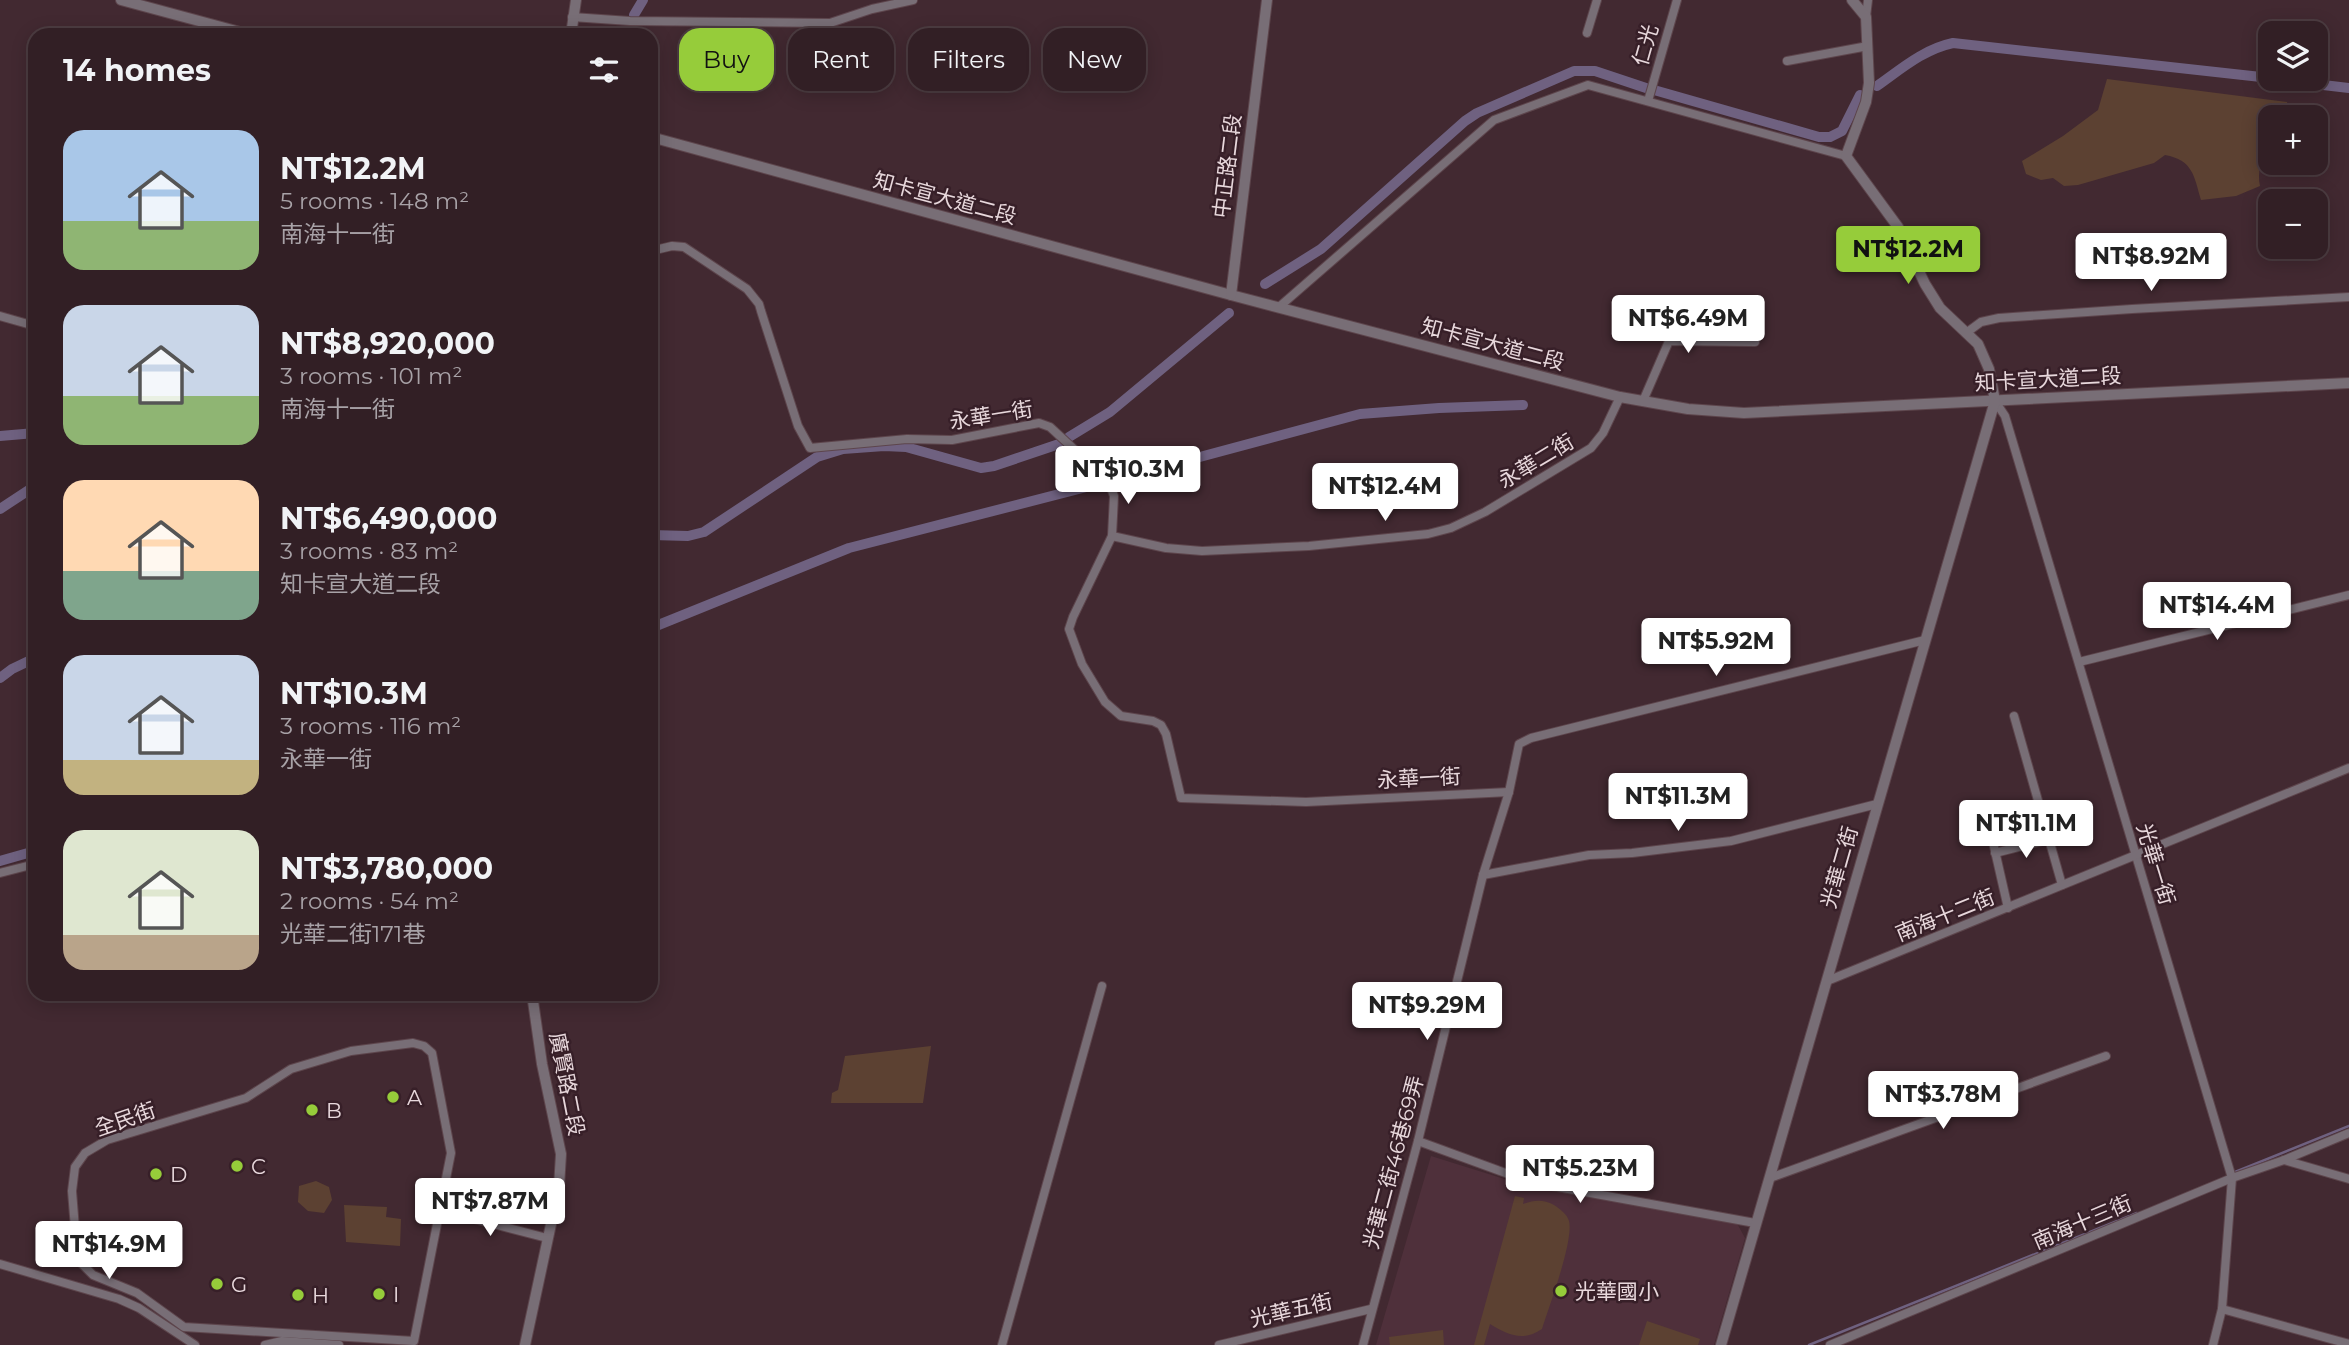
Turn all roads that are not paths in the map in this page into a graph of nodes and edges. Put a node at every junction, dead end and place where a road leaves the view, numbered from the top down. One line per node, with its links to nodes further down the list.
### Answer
1 (121, 0): 11 (street)
2 (576, 0): 9 (street)
3 (913, 0): 9 (street)
4 (1267, 0): 20 (street, 中正路二段)
5 (1597, 0): 13 (street)
6 (1677, 0): 16 (street, 仁光)
7 (1852, 0): 10 (street)
8 (1868, 0): 10 (street)
9 (572, 17): 12 (street)
10 (1866, 17): 14 (street)
11 (225, 28)
12 (571, 28)
13 (1587, 33)
14 (1868, 46): 15 (street); 18 (street)
15 (1787, 61)
16 (1648, 100): 18 (street); 22 (street)
17 (658, 139): 20 (street, 知卡宣大道二段)
18 (1846, 156): 25 (street)
19 (658, 249): 31 (street, 永華一街)
20 (1231, 295): 22 (street, 知卡宣大道二段)
21 (2349, 298): 25 (street)
22 (1279, 307): 28 (street, 知卡宣大道二段)
23 (0, 316): 24 (street)
24 (28, 324)
25 (1966, 333): 30 (street)
26 (1755, 342): 29 (street)
27 (2349, 383): 30 (street, 知卡宣大道二段)
28 (1620, 397): 29 (street, 知卡宣大道二段); 31 (street, 永華二街)
29 (1643, 401): 30 (street, 知卡宣大道二段)
30 (1995, 401): 33 (street, 光華二街); 34 (street, 光華一街)
31 (1112, 536): 37 (street, 永華一街)
32 (2349, 595): 34 (street)
33 (1925, 640): 37 (street, 光華二街46巷69弄); 38 (street, 光華二街)
34 (2079, 662): 42 (street, 光華一街)
35 (2014, 716): 40 (street)
36 (2349, 768): 42 (street, 南海十二街)
37 (1509, 792): 45 (street, 光華二街46巷69弄)
38 (1877, 804): 45 (street); 48 (street, 光華二街)
39 (1985, 807): 41 (street)
40 (2050, 839): 41 (street); 46 (street)
41 (1994, 853): 47 (street)
42 (2136, 856): 46 (street, 南海十二街); 56 (street, 光華一街)
43 (28, 866): 44 (street)
44 (0, 873)
45 (1483, 875): 53 (street, 光華二街46巷69弄)
46 (2062, 885): 47 (street, 南海十二街)
47 (2008, 908): 48 (street, 南海十二街)
48 (1827, 981): 55 (street, 光華二街)
49 (1102, 986): 69 (street)
50 (533, 1001): 60 (street, 廣賢路二段)
51 (2106, 1056): 55 (street)
52 (2349, 1133): 54 (street, 南海十三街)
53 (1418, 1141): 59 (street); 62 (street, 光華二街46巷69弄)
54 (2284, 1160): 56 (street, 南海十三街); 57 (street)
55 (1770, 1178): 59 (street, 光華二街)
56 (2232, 1178): 63 (street, 光華一街); 73 (street, 南海十三街)
57 (2349, 1179)
58 (440, 1210): 58 (street, 全民街); 60 (street)
59 (1755, 1223): 72 (street, 光華二街)
60 (547, 1238): 68 (street, 廣賢路二段)
61 (0, 1265): 65 (street)
62 (1371, 1309): 70 (street, 光華五街); 71 (street, 光華二街46巷69弄)
63 (2222, 1310): 64 (street); 74 (street, 光華一街)
64 (2349, 1344)
65 (195, 1345)
66 (265, 1345): 67 (street)
67 (339, 1345)
68 (525, 1345)
69 (1002, 1345)
70 (1219, 1345)
71 (1363, 1345)
72 (1721, 1345)
73 (1830, 1345)
74 (2213, 1345)

